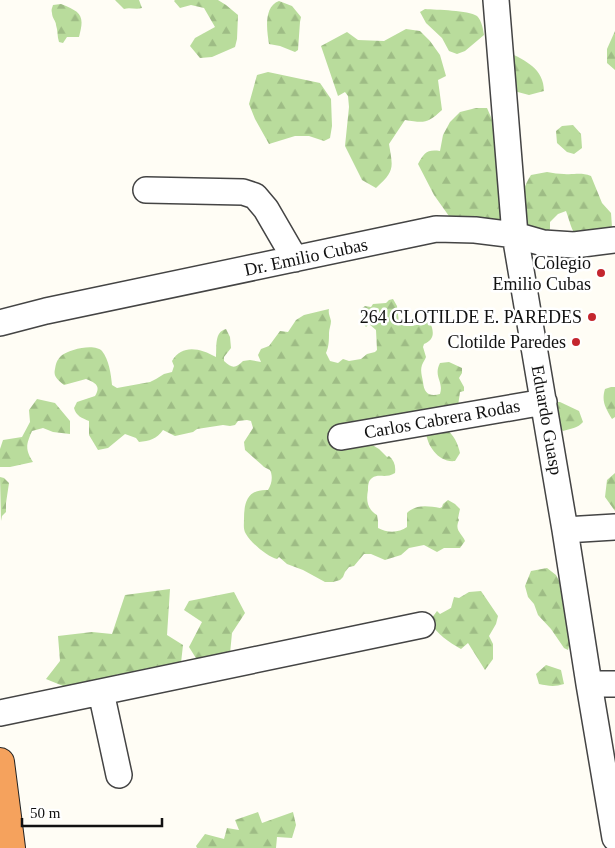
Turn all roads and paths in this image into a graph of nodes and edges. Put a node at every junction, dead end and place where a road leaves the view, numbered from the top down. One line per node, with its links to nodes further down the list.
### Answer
1 (496, 0): 3 (street, Eduardo Guasp)
2 (146, 190): 5 (street)
3 (515, 235): 4 (street, Dr. Emilio Cubas); 5 (street, Dr. Emilio Cubas); 7 (street, Eduardo Guasp)
4 (615, 240)
5 (295, 259): 6 (street, Dr. Emilio Cubas)
6 (0, 323)
7 (544, 402): 8 (street, Carlos Cabrera Rodas); 10 (street, Eduardo Guasp)
8 (340, 437)
9 (615, 526): 10 (street)
10 (565, 530): 12 (street, Eduardo Guasp)
11 (422, 625): 14 (street)
12 (588, 684): 13 (street); 18 (street, Eduardo Guasp)
13 (615, 684)
14 (102, 692): 15 (street); 17 (street)
15 (0, 713)
16 (0, 762): 19 (highway)
17 (119, 775)
18 (615, 838)
19 (11, 848)

